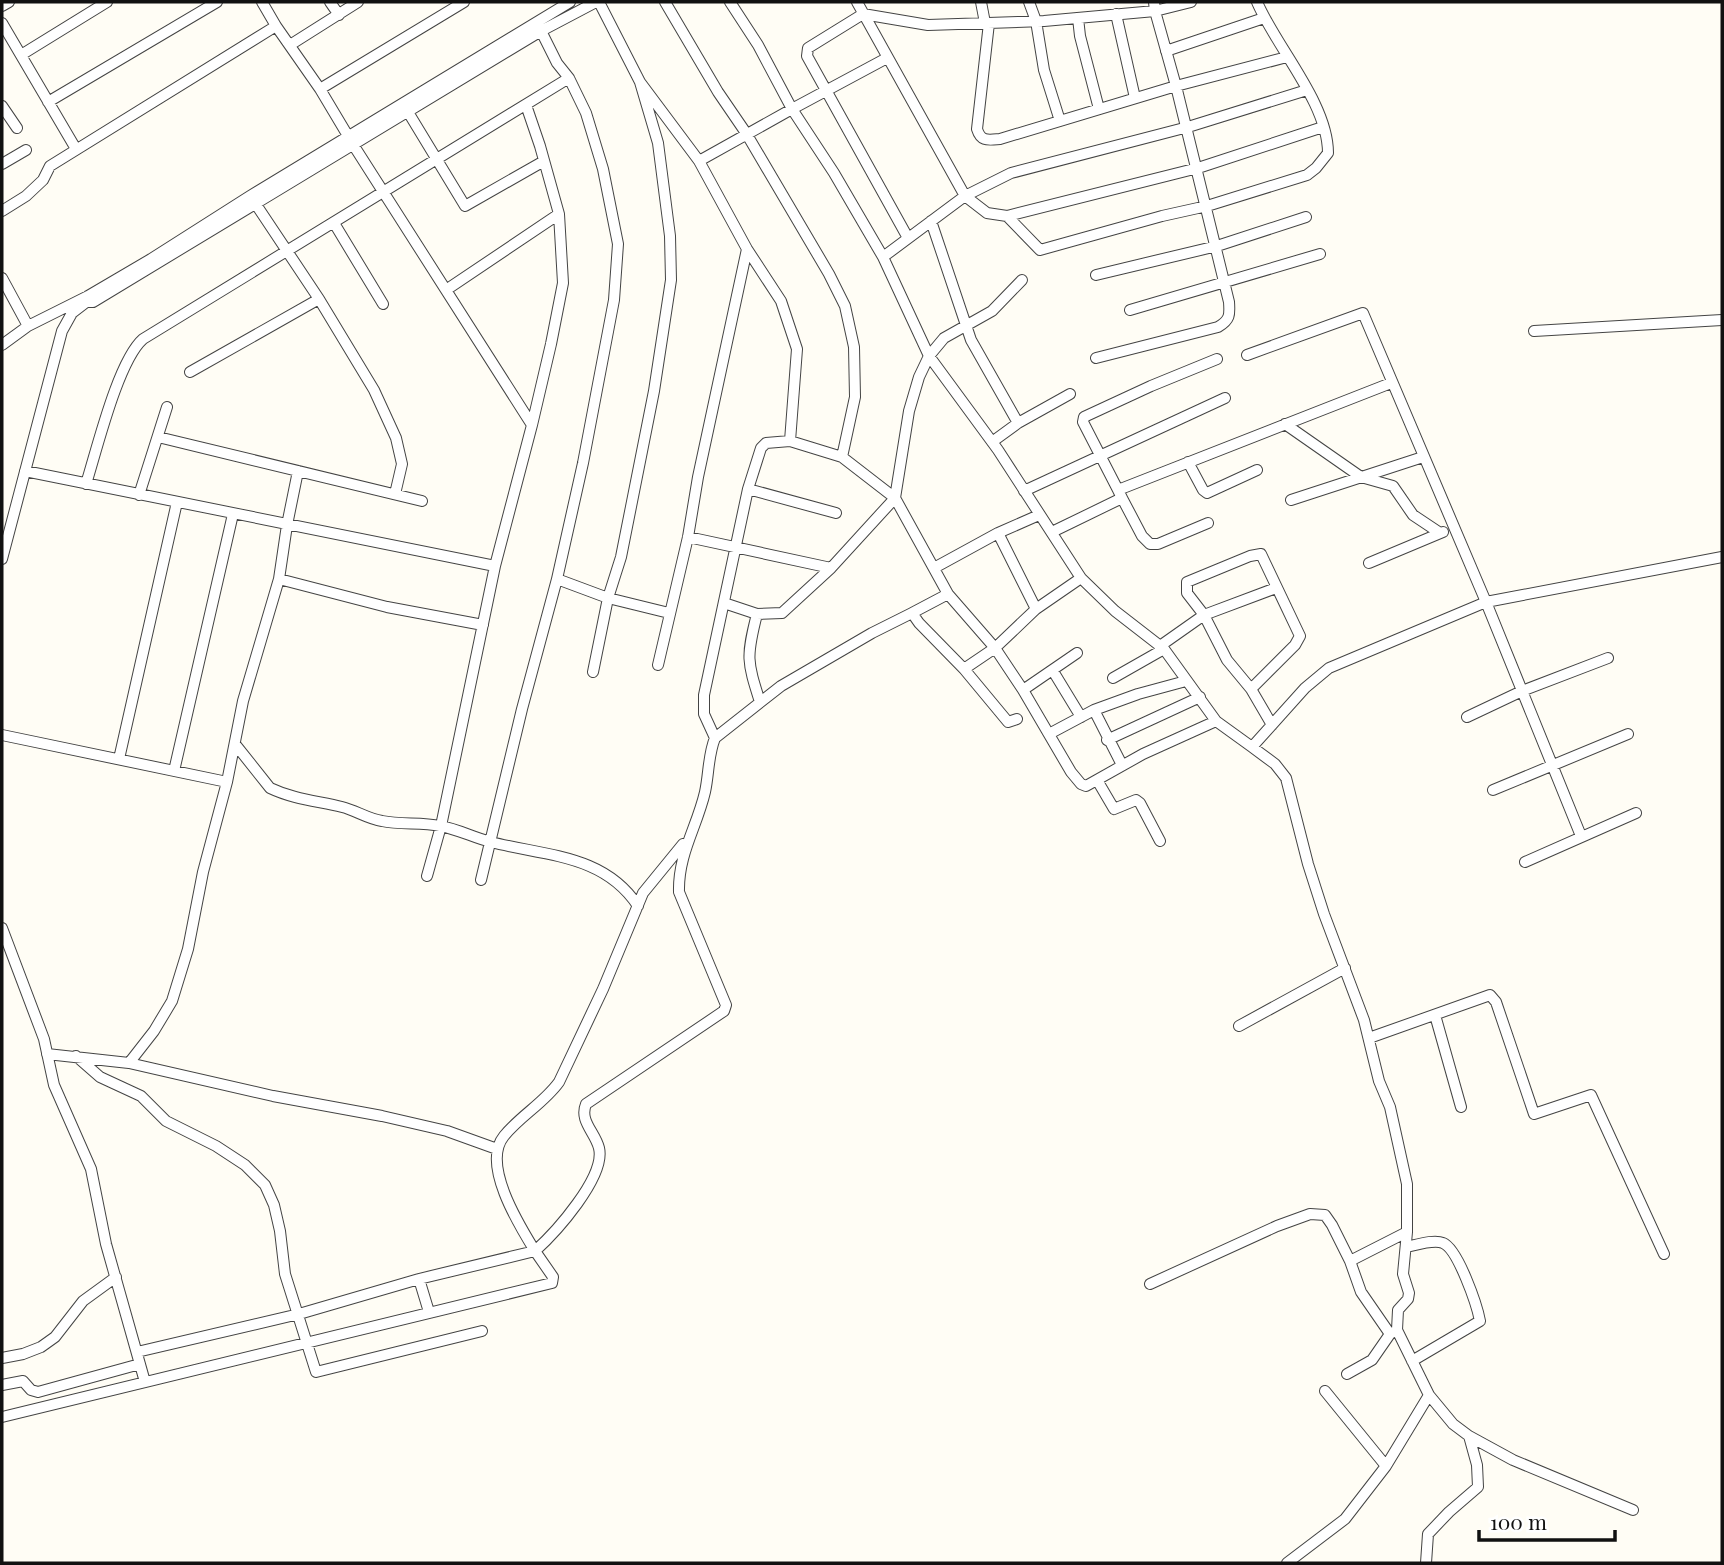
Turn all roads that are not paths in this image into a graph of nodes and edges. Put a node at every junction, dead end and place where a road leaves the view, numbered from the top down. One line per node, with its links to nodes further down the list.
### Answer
1 (9, 2): 18 (street)
2 (107, 2): 32 (street)
3 (217, 2): 17 (street)
4 (262, 2): 28 (street)
5 (330, 2): 22 (street)
6 (358, 2): 22 (street)
7 (464, 2): 38 (street)
8 (570, 2): 53 (street)
9 (597, 2): 29 (street); 36 (street)
10 (664, 2): 52 (street)
11 (730, 2): 45 (street)
12 (857, 2): 21 (street)
13 (981, 2): 27 (street)
14 (1029, 2): 25 (street)
15 (1191, 2): 19 (street)
16 (1256, 2): 24 (street)
17 (205, 5): 42 (street)
18 (2, 6)
19 (1155, 6): 20 (street); 31 (street)
20 (1116, 13): 23 (street); 41 (street)
21 (863, 14): 27 (street); 34 (street); 40 (street)
22 (339, 15): 30 (street)
23 (1078, 18): 25 (street); 46 (street)
24 (1264, 18): 31 (street); 33 (street)
25 (1036, 22): 27 (street); 48 (street)
26 (2, 23): 32 (street)
27 (987, 23): 48 (street)
28 (276, 26): 30 (street); 54 (street)
29 (541, 31): 35 (street); 47 (street)
30 (290, 45): 38 (street)
31 (1166, 51): 37 (street)
32 (21, 55): 42 (street)
33 (1287, 57): 37 (street); 39 (street)
34 (887, 58): 40 (street); 62 (street)
35 (569, 78): 43 (street); 143 (street)
36 (640, 82): 58 (street); 146 (street)
37 (1176, 86): 41 (street); 49 (street)
38 (320, 89): 53 (street)
39 (1307, 90): 49 (street); 50 (street)
40 (826, 91): 45 (street); 71 (street)
41 (1135, 98): 46 (street)
42 (48, 102): 54 (street)
43 (526, 105): 56 (street); 57 (street)
44 (2, 106): 51 (street)
45 (792, 109): 52 (street); 76 (street)
46 (1099, 109): 48 (street)
47 (408, 112): 53 (street); 56 (street)
48 (1060, 121)
49 (1188, 127): 60 (street); 62 (street)
50 (1323, 127): 60 (street); 64 (street)
51 (17, 128)
52 (746, 133): 58 (street); 107 (street)
53 (351, 141): 61 (street); 63 (street); 82 (street)
54 (76, 149): 65 (street)
55 (26, 150): 59 (street)
56 (436, 158): 57 (street); 61 (street)
57 (544, 161): 66 (street)
58 (699, 162): 73 (street)
59 (2, 164)
60 (1198, 168): 64 (street); 67 (street)
61 (384, 191): 70 (street); 81 (street)
62 (965, 196): 67 (street); 69 (street)
63 (255, 203): 74 (street); 82 (street)
64 (1207, 206): 67 (street); 72 (street)
65 (2, 211)
66 (559, 214): 81 (street); 102 (street)
67 (1007, 216)
68 (1306, 217): 72 (street)
69 (930, 221): 71 (street); 88 (street)
70 (334, 223): 74 (street); 84 (street)
71 (908, 238): 76 (street)
72 (1216, 246): 77 (street); 80 (street)
73 (747, 249): 104 (street); 133 (street)
74 (287, 252): 83 (street); 114 (street)
75 (1320, 254): 80 (street)
76 (883, 257): 92 (street)
77 (1096, 275)
78 (2, 278): 87 (street)
79 (1022, 280): 88 (street)
80 (1225, 282): 85 (street); 93 (street)
81 (446, 290): 102 (street)
82 (88, 298): 87 (street); 111 (street)
83 (319, 299): 95 (street); 117 (street)
84 (383, 304)
85 (1130, 310)
86 (1718, 320): 89 (street)
87 (28, 326): 90 (street)
88 (967, 326): 92 (street); 100 (street)
89 (1534, 331)
90 (2, 345)
91 (1247, 355): 96 (street)
92 (929, 356): 105 (street); 120 (street)
93 (1096, 358)
94 (1217, 359): 106 (street)
95 (190, 372)
96 (1391, 383): 101 (street); 108 (street)
97 (1070, 394): 100 (street)
98 (1225, 398): 106 (street)
99 (167, 407): 103 (street)
100 (1018, 423): 105 (street)
101 (1285, 424): 109 (street); 113 (street)
102 (532, 425): 138 (street)
103 (158, 437): 112 (street); 119 (street)
104 (790, 441): 107 (street); 115 (street)
105 (992, 442): 116 (street)
106 (1100, 454): 116 (street); 118 (street)
107 (842, 457): 120 (street)
108 (1423, 457): 113 (street); 129 (street)
109 (1188, 462): 110 (street); 118 (street)
110 (1257, 470)
111 (25, 471): 114 (street); 136 (street)
112 (298, 471): 117 (street); 128 (street)
113 (1361, 477): 121 (street); 132 (street)
114 (86, 484): 119 (street)
115 (748, 489): 124 (street); 134 (street)
116 (1024, 491): 126 (street)
117 (395, 494): 122 (street)
118 (1120, 494): 127 (street); 130 (street)
119 (139, 495): 123 (street)
120 (895, 498): 139 (street); 140 (street)
121 (1291, 500)
122 (422, 501)
123 (177, 502): 125 (street); 183 (street)
124 (836, 513)
125 (233, 514): 128 (street); 186 (street)
126 (1039, 515): 130 (street); 131 (street)
127 (1208, 523)
128 (287, 525): 138 (street); 142 (street)
129 (1453, 528): 132 (street); 147 (street)
130 (1052, 532): 141 (street)
131 (998, 533): 139 (street); 149 (street)
132 (1440, 533): 137 (street)
133 (688, 537): 134 (street); 150 (street)
134 (738, 546): 140 (street); 148 (street)
135 (1722, 557): 147 (street)
136 (2, 559)
137 (1369, 563)
138 (495, 566): 154 (street)
139 (933, 568): 145 (street)
140 (831, 569): 152 (street)
141 (1081, 578): 149 (street); 155 (street)
142 (279, 579): 154 (street); 181 (street)
143 (556, 579): 146 (street); 195 (street)
144 (1276, 588): 153 (street); 153 (street); 165 (street)
145 (948, 594): 151 (street); 156 (street)
146 (608, 598): 150 (street); 162 (street)
147 (1486, 602): 167 (street); 175 (street)
148 (724, 603): 152 (street); 179 (street)
149 (1036, 609): 156 (street)
150 (669, 613): 159 (street)
151 (912, 613): 160 (street); 169 (street)
152 (757, 614): 169 (street)
153 (1204, 615): 155 (street); 165 (street)
154 (482, 625): 191 (street)
155 (1162, 647): 163 (street); 164 (street)
156 (995, 648): 160 (street); 166 (street)
157 (1077, 653): 161 (street)
158 (1608, 658): 167 (street)
159 (658, 665)
160 (964, 668): 173 (street)
161 (1052, 671): 166 (street); 171 (street)
162 (593, 672)
163 (1113, 678)
164 (1186, 681): 168 (street); 170 (street)
165 (1251, 689): 175 (street)
166 (1023, 690): 176 (street)
167 (1522, 691): 172 (street); 184 (street)
168 (1200, 697): 174 (street); 180 (street)
169 (760, 702): 179 (street)
170 (1094, 710): 171 (street); 180 (street)
171 (1081, 717): 176 (street)
172 (1467, 717)
173 (1017, 719)
174 (1216, 721): 182 (street); 185 (street)
175 (1272, 726): 182 (street)
176 (1049, 734): 187 (street)
177 (1628, 734): 184 (street)
178 (2, 735): 183 (street)
179 (715, 738): 192 (street)
180 (1107, 740): 185 (street)
181 (235, 744): 188 (street); 191 (street)
182 (1252, 747): 201 (street)
183 (119, 760): 186 (street)
184 (1552, 764): 189 (street); 193 (street)
185 (1122, 765): 187 (street)
186 (174, 771): 188 (street)
187 (1097, 780): 194 (street)
188 (227, 782): 207 (street)
189 (1493, 790)
190 (1636, 814): 193 (street)
191 (441, 826): 195 (street); 197 (street)
192 (690, 835): 199 (street); 212 (street)
193 (1581, 836): 196 (street)
194 (1160, 841)
195 (491, 842): 198 (street); 199 (street)
196 (1525, 862)
197 (427, 876)
198 (481, 880)
199 (638, 906): 209 (street)
200 (2, 928): 205 (street)
201 (1345, 968): 203 (street); 204 (street)
202 (1435, 1015): 204 (street); 208 (street); 213 (street)
203 (1238, 1026)
204 (1369, 1038): 210 (street)
205 (47, 1054): 206 (street); 215 (street)
206 (75, 1056): 207 (street); 219 (street)
207 (130, 1063): 209 (street)
208 (1461, 1107)
209 (496, 1149): 212 (street)
210 (1407, 1232): 211 (street); 214 (street)
211 (1406, 1247): 221 (street); 225 (street)
212 (535, 1251): 216 (street); 218 (street)
213 (1664, 1254)
214 (1350, 1261): 217 (street); 221 (street)
215 (116, 1277): 223 (street); 224 (street)
216 (419, 1279): 218 (street); 219 (street)
217 (1150, 1284)
218 (429, 1312): 222 (street)
219 (299, 1314): 222 (street); 223 (street)
220 (482, 1331): 222 (street)
221 (1393, 1332): 225 (street); 227 (street)
222 (307, 1343): 228 (street)
223 (137, 1352): 226 (street)
224 (2, 1358)
225 (1412, 1360): 231 (street)
226 (140, 1364): 228 (street); 229 (street)
227 (1347, 1374)
228 (145, 1382): 232 (street)
229 (2, 1385)
230 (1325, 1391): 234 (street)
231 (1429, 1395): 233 (street); 234 (street)
232 (2, 1417)
233 (1469, 1436): 235 (street); 237 (street)
234 (1386, 1466): 236 (street)
235 (1633, 1510)
236 (1287, 1563)
237 (1426, 1563)

